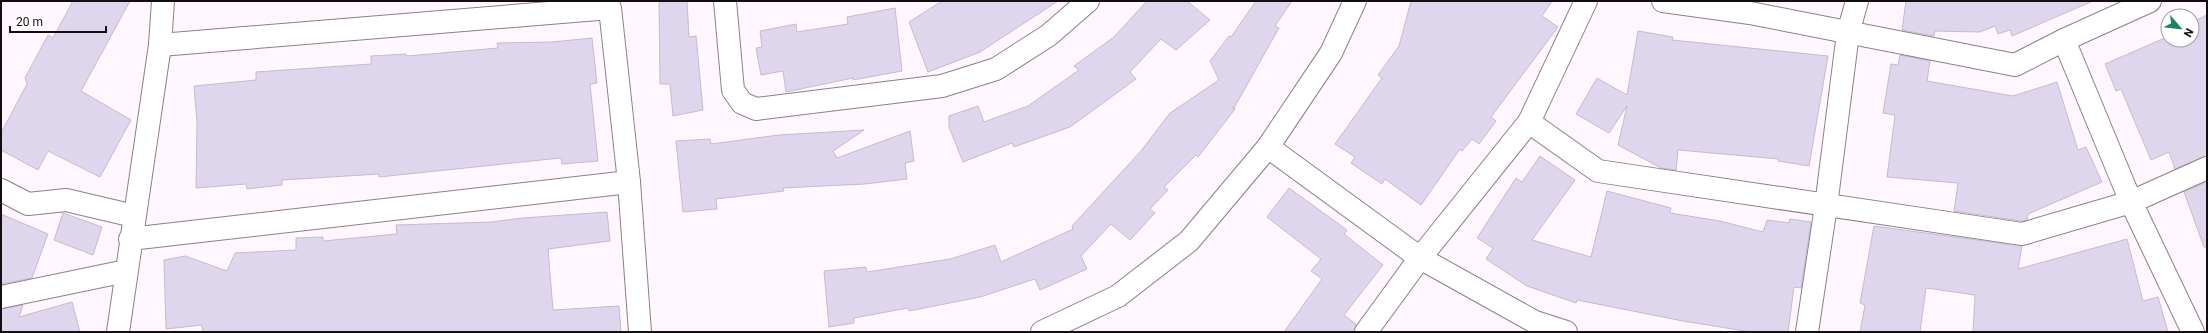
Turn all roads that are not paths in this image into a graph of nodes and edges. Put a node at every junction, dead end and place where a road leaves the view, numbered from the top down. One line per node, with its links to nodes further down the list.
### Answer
1 (163, 1): 12 (street)
2 (725, 1): 3 (street)
3 (1088, 1)
4 (1355, 1): 14 (street)
5 (1586, 1): 13 (street)
6 (1663, 1): 9 (street)
7 (1857, 1): 10 (street)
8 (2150, 1): 11 (street)
9 (1751, 7): 10 (street)
10 (1848, 33): 11 (street); 19 (street)
11 (2064, 40): 18 (street)
12 (160, 45): 16 (street); 20 (street)
13 (1529, 122): 19 (street); 22 (street)
14 (1268, 147): 22 (street); 27 (street)
15 (2207, 168): 18 (street)
16 (629, 182): 21 (street); 26 (street)
17 (1, 190): 20 (street)
18 (2131, 202): 19 (street); 31 (street)
19 (1826, 206): 30 (street)
20 (134, 216): 21 (street)
21 (130, 239): 23 (street)
22 (1420, 258): 28 (street); 29 (street)
23 (126, 271): 24 (street); 25 (street)
24 (1, 298)
25 (118, 332)
26 (640, 332)
27 (1042, 332)
28 (1366, 332)
29 (1566, 332)
30 (1807, 332)
31 (2193, 332)

